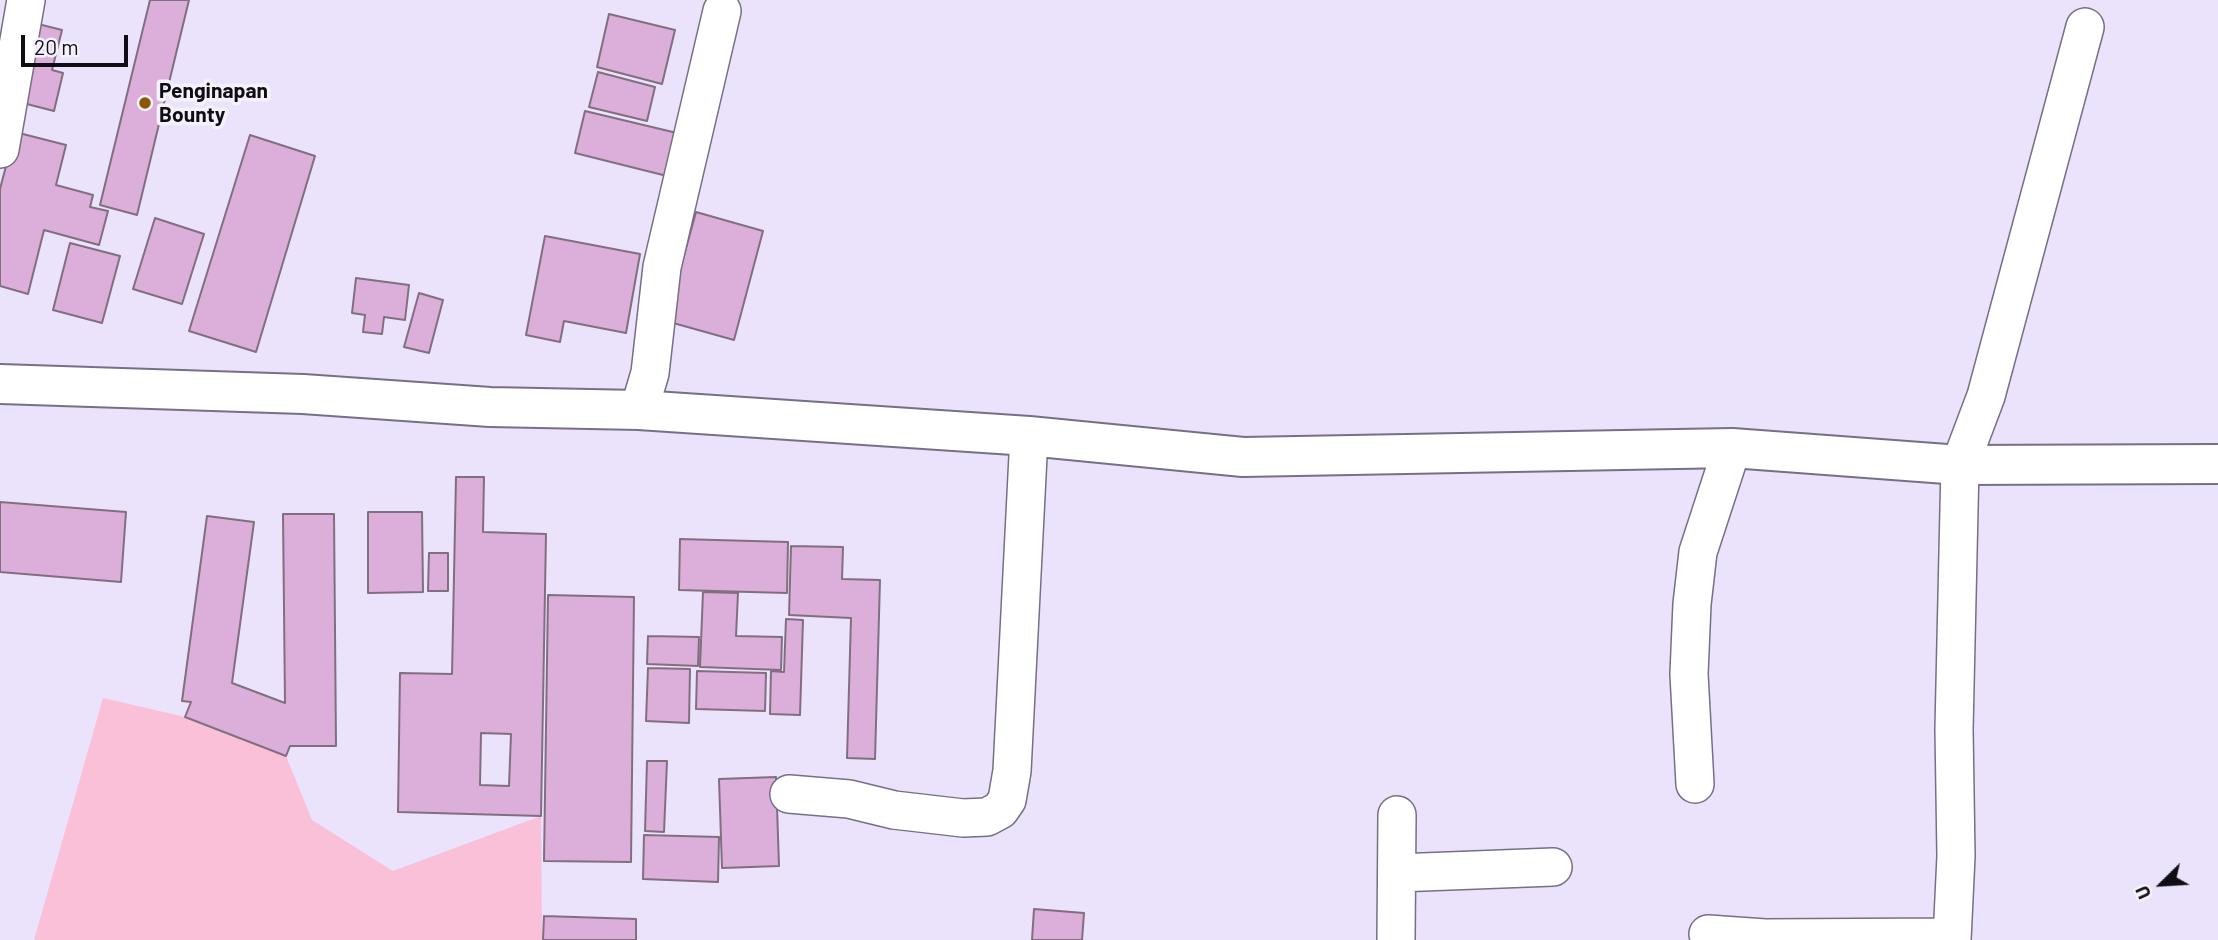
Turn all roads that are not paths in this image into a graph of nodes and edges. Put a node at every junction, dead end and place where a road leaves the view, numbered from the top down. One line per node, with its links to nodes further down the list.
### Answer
1 (26, 0): 4 (street)
2 (722, 11): 6 (street)
3 (2085, 27): 10 (street)
4 (0, 149)
5 (0, 384): 6 (highway)
6 (639, 410): 7 (highway)
7 (1029, 436): 8 (highway); 12 (street)
8 (1732, 448): 10 (highway); 11 (street)
9 (2218, 464): 10 (highway)
10 (1960, 466): 17 (street)
11 (1695, 784)
12 (789, 794)
13 (1397, 816): 15 (street)
14 (1553, 867): 15 (street)
15 (1397, 873): 18 (street)
16 (1708, 934): 17 (street)
17 (1952, 939)
18 (1396, 940)

